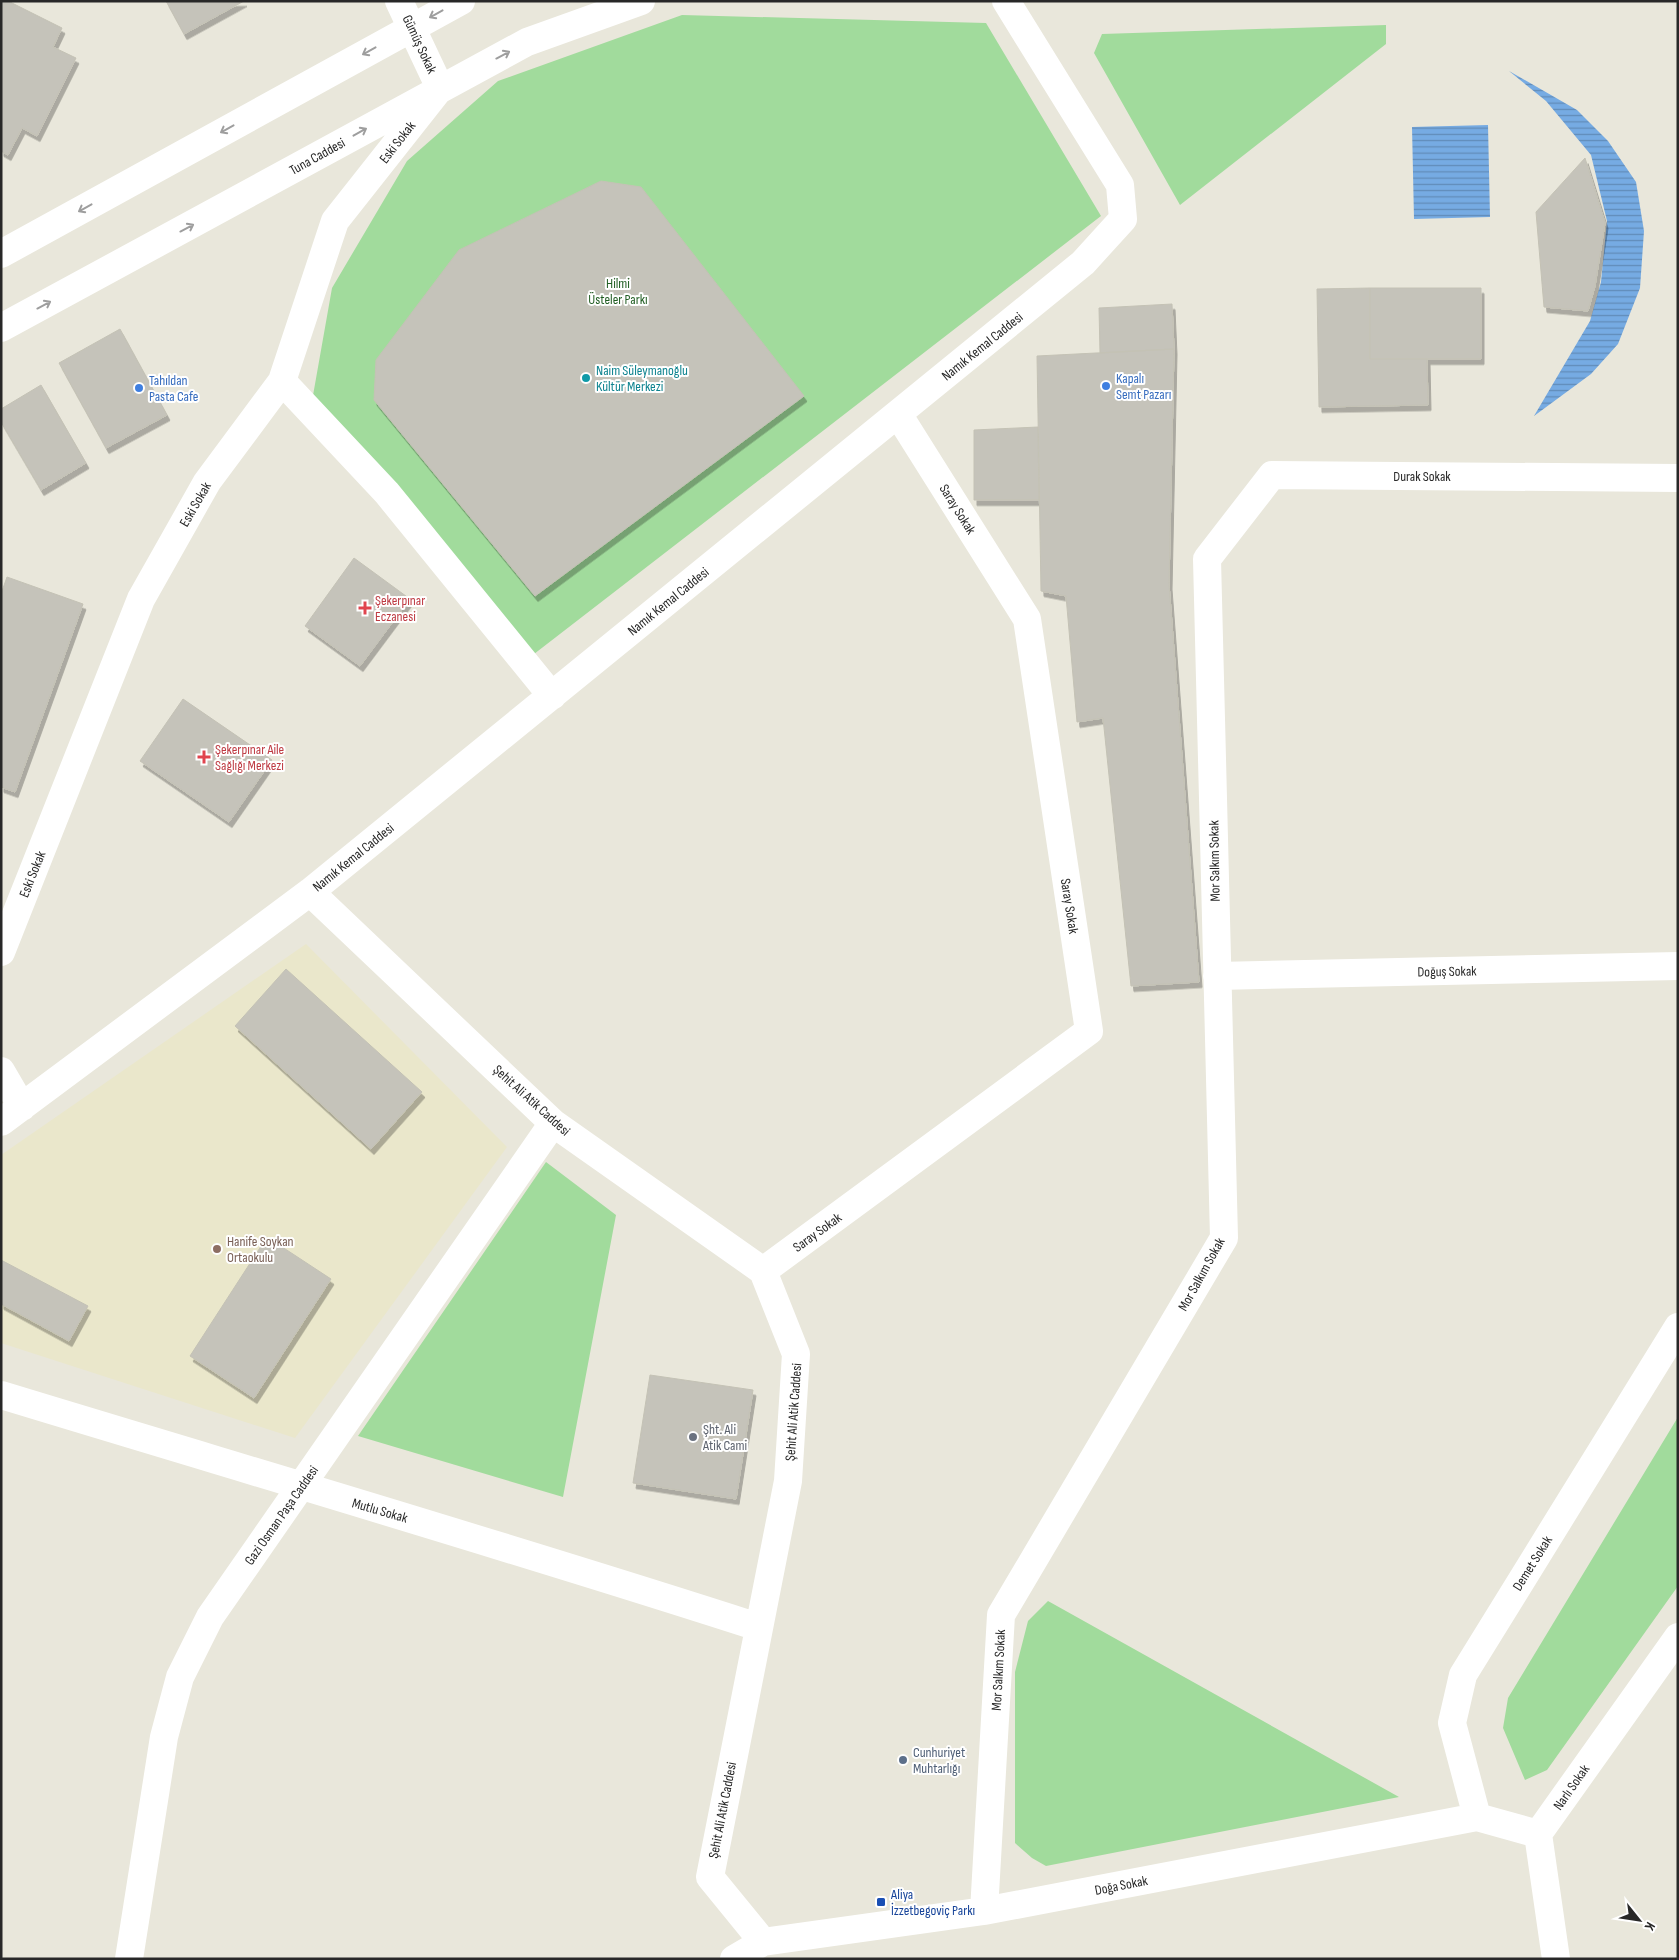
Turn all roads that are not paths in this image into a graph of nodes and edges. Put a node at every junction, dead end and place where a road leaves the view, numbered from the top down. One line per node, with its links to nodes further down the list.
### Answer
1 (399, 1): 5 (street, Gümüş Sokak)
2 (460, 1): 5 (street, one-way to 5)
3 (641, 1): 6 (street, Tuna Caddesi, one-way to 3)
4 (1006, 1): 10 (street, Namık Kemal Caddesi)
5 (412, 28): 6 (street, Gümüş Sokak); 7 (street, one-way to 7)
6 (440, 88): 8 (street, Tuna Caddesi, one-way to 6); 9 (street, Eski Sokak)
7 (1, 254)
8 (1, 328)
9 (282, 381): 13 (street); 15 (street, Eski Sokak)
10 (898, 414): 13 (street, Namık Kemal Caddesi); 21 (street, Saray Sokak)
11 (1678, 478): 12 (street, Durak Sokak)
12 (1207, 559): 17 (street, Mor Salkım Sokak)
13 (552, 696): 14 (street, Namık Kemal Caddesi)
14 (310, 892): 19 (street, Namık Kemal Caddesi); 20 (street, Şehit Ali Atik Caddesi)
15 (1, 952)
16 (1678, 966): 17 (street, Doğuş Sokak)
17 (1217, 976): 29 (street, Mor Salkım Sokak)
18 (1, 1070): 19 (street)
19 (12, 1114)
20 (554, 1123): 21 (street, Şehit Ali Atik Caddesi); 24 (street, Gazi Osman Paşa Caddesi)
21 (763, 1272): 25 (street, Şehit Ali Atik Caddesi)
22 (1678, 1327): 27 (street, Demet Sokak)
23 (1, 1395): 24 (street, Mutlu Sokak)
24 (300, 1487): 25 (street, Mutlu Sokak); 31 (street, Gazi Osman Paşa Caddesi)
25 (758, 1627): 30 (street, Şehit Ali Atik Caddesi)
26 (1678, 1637): 28 (street, Narlı Sokak)
27 (1477, 1817): 28 (street); 29 (street, Doğa Sokak)
28 (1538, 1834): 33 (street)
29 (984, 1911): 30 (street, Doğa Sokak)
30 (762, 1950): 32 (street)
31 (129, 1959)
32 (734, 1959)
33 (1556, 1959)

